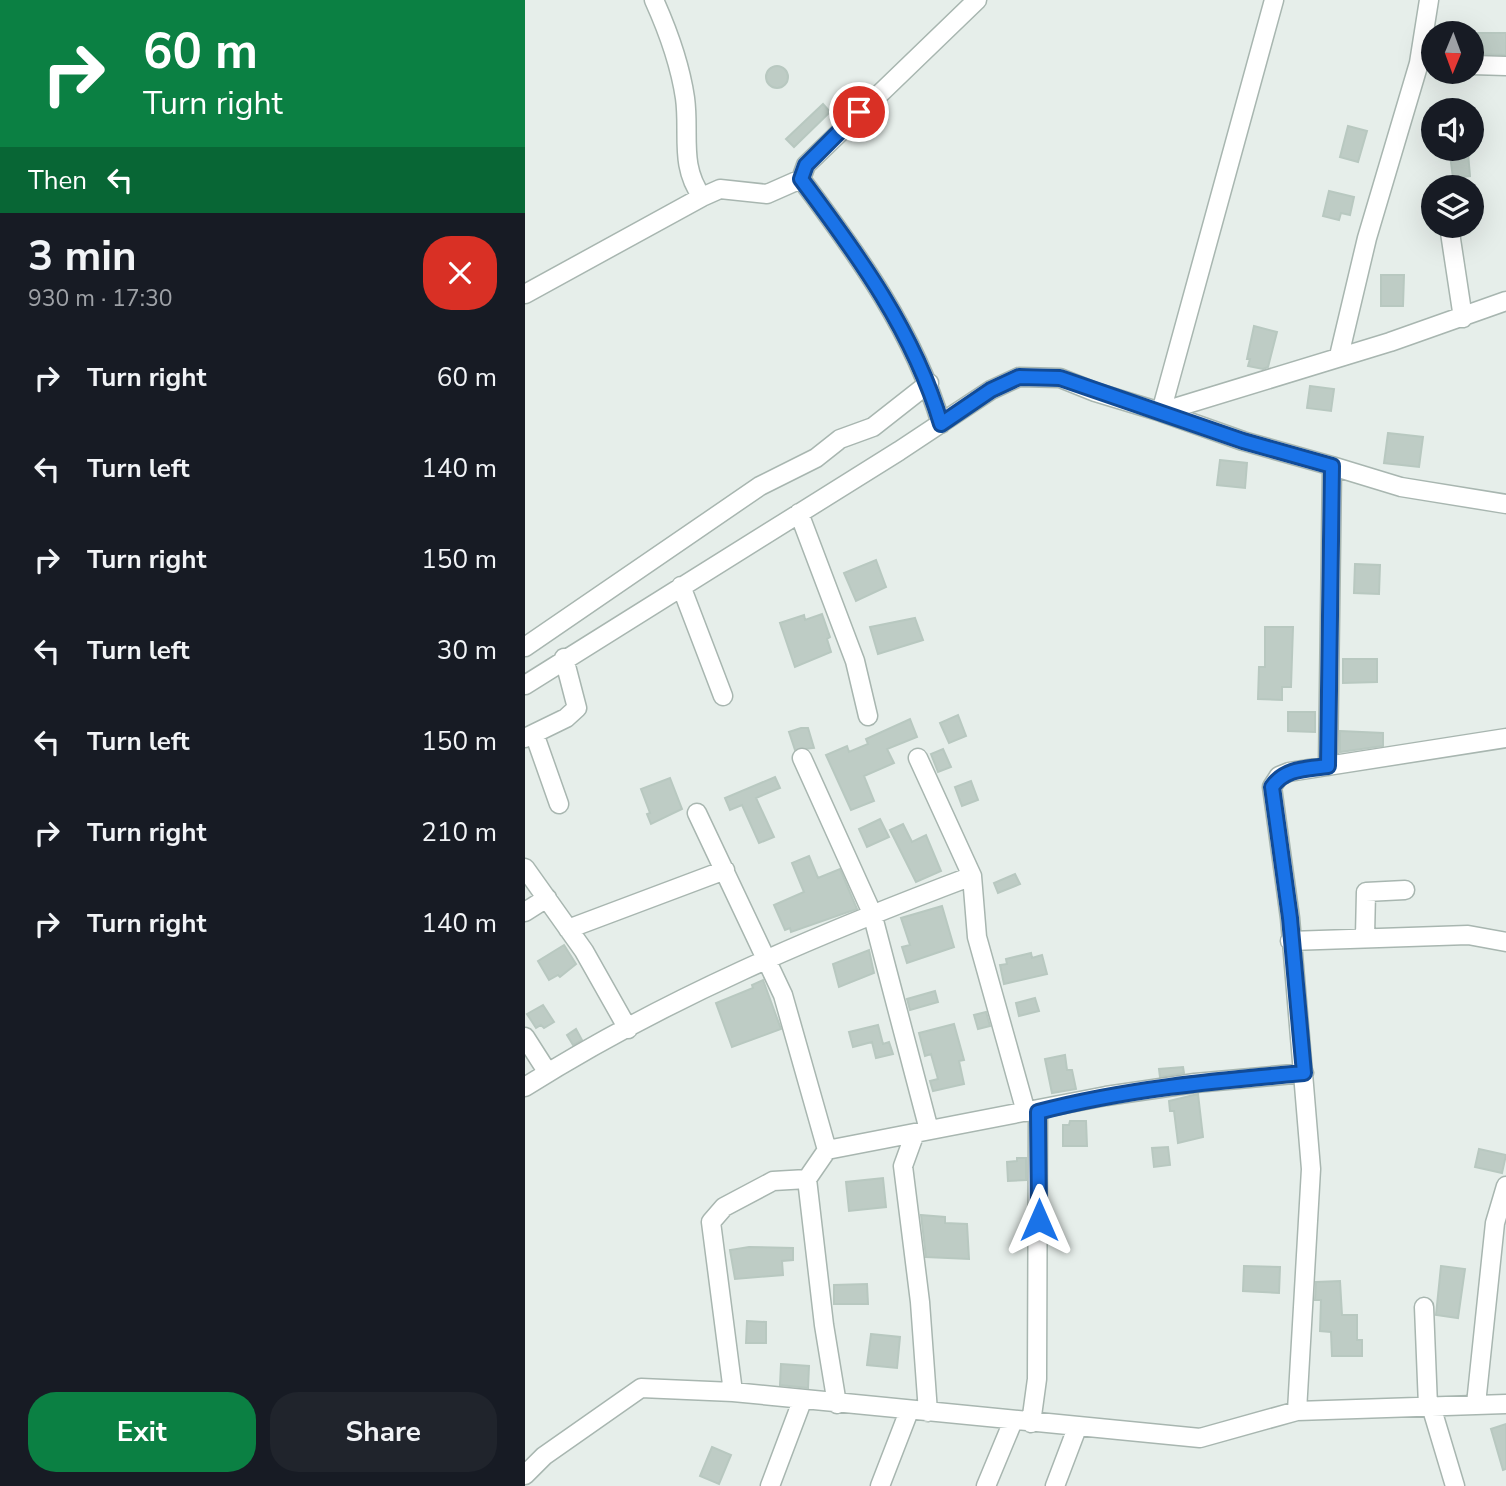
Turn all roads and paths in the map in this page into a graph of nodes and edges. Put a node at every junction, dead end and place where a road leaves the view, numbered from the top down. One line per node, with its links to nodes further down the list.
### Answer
1 (654, 0): 10 (street)
2 (977, 0): 9 (street)
3 (1274, 0): 17 (street)
4 (1429, 0): 5 (street)
5 (1428, 21)
6 (1484, 65): 7 (street)
7 (1506, 66)
8 (1421, 79): 15 (street)
9 (801, 179): 10 (street); 16 (street)
10 (702, 197): 12 (street)
11 (1451, 238): 14 (street)
12 (525, 294)
13 (1506, 301): 14 (street)
14 (1463, 318): 15 (street)
15 (1339, 356): 17 (street)
16 (929, 383): 18 (street); 23 (street)
17 (1161, 412): 18 (street); 19 (street)
18 (941, 424): 21 (street)
19 (1332, 466): 20 (street); 32 (street)
20 (1506, 504)
21 (799, 513): 22 (street); 27 (street)
22 (681, 586): 24 (street); 26 (street)
23 (525, 647)
24 (564, 658): 25 (street); 28 (street)
25 (525, 685)
26 (723, 696)
27 (869, 716)
28 (530, 737): 33 (street)
29 (1506, 738): 32 (street)
30 (802, 758): 41 (street)
31 (918, 758): 37 (street)
32 (1328, 766): 44 (street)
33 (559, 804)
34 (697, 813): 36 (street)
35 (525, 868): 39 (street)
36 (725, 870): 42 (street); 46 (street)
37 (972, 876): 41 (street); 52 (street)
38 (1405, 890): 43 (street)
39 (547, 898): 40 (street); 42 (street)
40 (525, 912)
41 (872, 913): 46 (street); 53 (street)
42 (568, 929): 47 (street)
43 (1365, 936): 44 (street); 45 (street)
44 (1290, 941): 50 (street)
45 (1506, 942)
46 (766, 959): 47 (street); 54 (street)
47 (628, 1029): 49 (street)
48 (525, 1037): 49 (street)
49 (548, 1073): 51 (street)
50 (1304, 1073): 52 (street); 66 (street)
51 (525, 1087)
52 (1032, 1112): 53 (street); 68 (street)
53 (922, 1132): 54 (street); 67 (street)
54 (827, 1150): 55 (street)
55 (807, 1180): 59 (street); 63 (street)
56 (1506, 1186): 57 (street)
57 (1501, 1224): 61 (street)
58 (1424, 1307): 64 (street)
59 (733, 1392): 60 (street); 70 (street)
60 (802, 1401): 63 (street); 71 (street)
61 (1476, 1404): 62 (street); 64 (street)
62 (1506, 1404)
63 (837, 1405): 65 (street)
64 (1429, 1406): 66 (street); 75 (street)
65 (909, 1410): 67 (street); 72 (street)
66 (1297, 1411): 69 (street)
67 (928, 1412): 68 (street)
68 (1022, 1422): 69 (street); 73 (street)
69 (1077, 1428): 74 (street)
70 (525, 1475)
71 (770, 1486)
72 (880, 1486)
73 (986, 1486)
74 (1055, 1486)
75 (1455, 1486)

